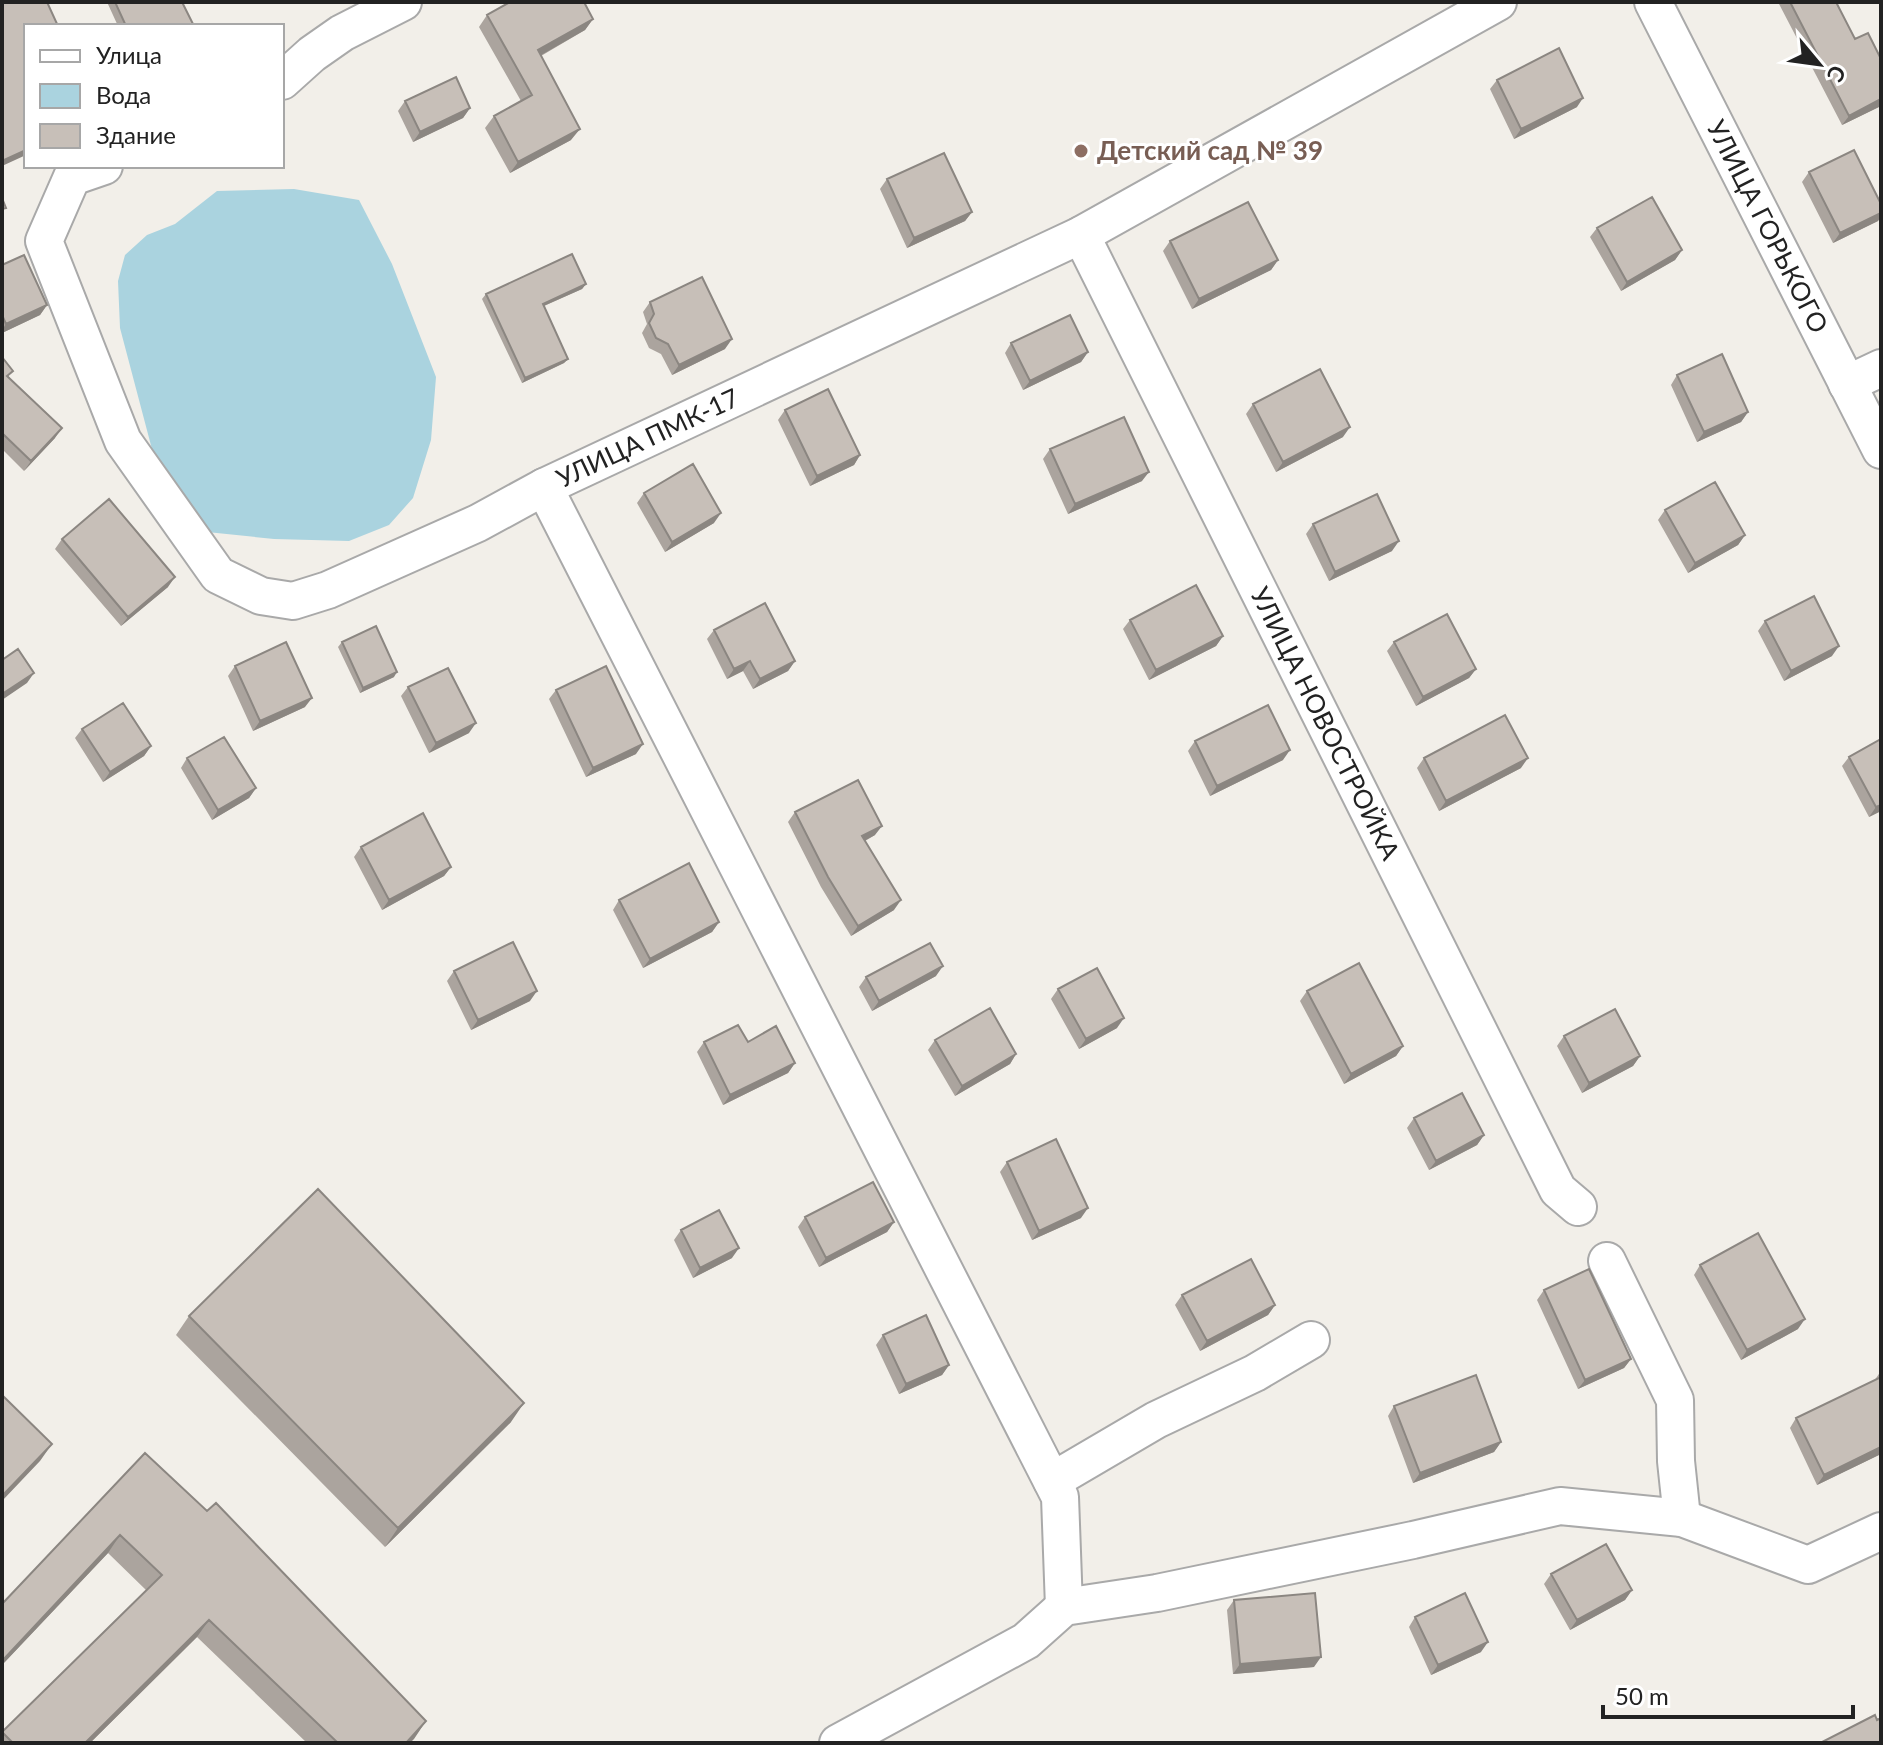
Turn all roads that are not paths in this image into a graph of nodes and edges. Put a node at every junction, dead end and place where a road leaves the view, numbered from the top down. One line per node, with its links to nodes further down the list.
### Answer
1 (403, 2): 4 (street)
2 (1498, 2): 6 (street, УЛИЦА ПМК-17)
3 (1653, 2): 8 (street, УЛИЦА ГОРЬКОГО)
4 (284, 79)
5 (98, 168): 10 (street, УЛИЦА ПМК-17)
6 (1081, 235): 10 (street, УЛИЦА ПМК-17); 11 (street, УЛИЦА НОВОСТРОЙКА)
7 (1881, 368): 8 (street)
8 (1847, 384): 9 (street, УЛИЦА ГОРЬКОГО)
9 (1881, 450)
10 (544, 487): 14 (street)
11 (1578, 1207)
12 (1607, 1261): 15 (street)
13 (1311, 1340): 14 (street)
14 (1052, 1481): 17 (street)
15 (1682, 1518): 16 (street); 17 (street)
16 (1881, 1531)
17 (1064, 1607): 18 (street)
18 (838, 1743)

